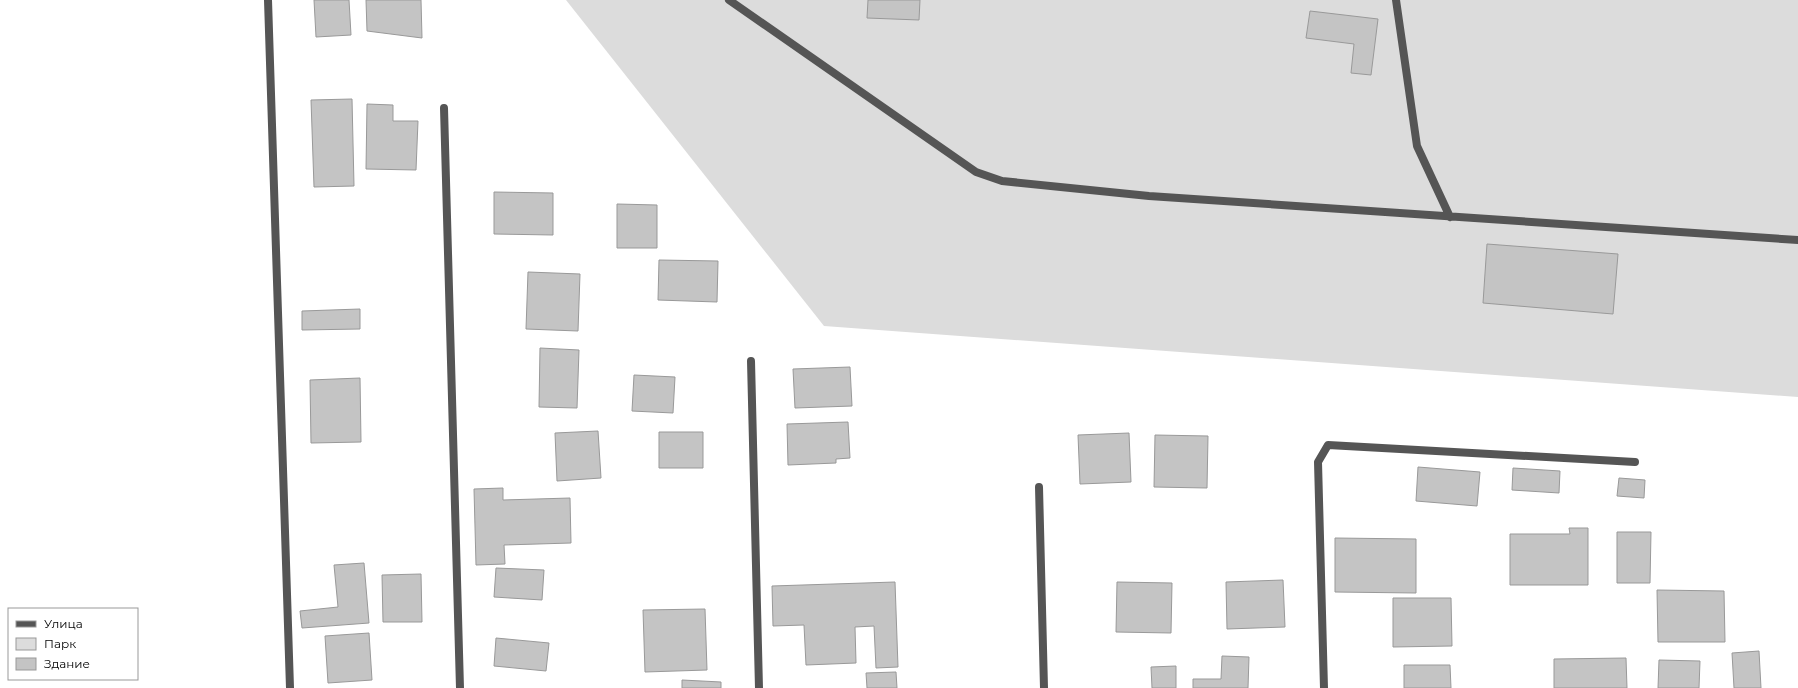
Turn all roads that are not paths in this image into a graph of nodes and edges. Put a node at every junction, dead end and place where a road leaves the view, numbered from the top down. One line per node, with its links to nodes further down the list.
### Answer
1 (268, 0): 10 (street)
2 (729, 0): 5 (street)
3 (1396, 0): 5 (street)
4 (444, 108): 11 (street)
5 (1450, 217): 6 (street)
6 (1798, 240)
7 (751, 360): 12 (street)
8 (1635, 462): 14 (street)
9 (1039, 487): 13 (street)
10 (290, 688)
11 (460, 688)
12 (759, 688)
13 (1044, 688)
14 (1324, 688)

